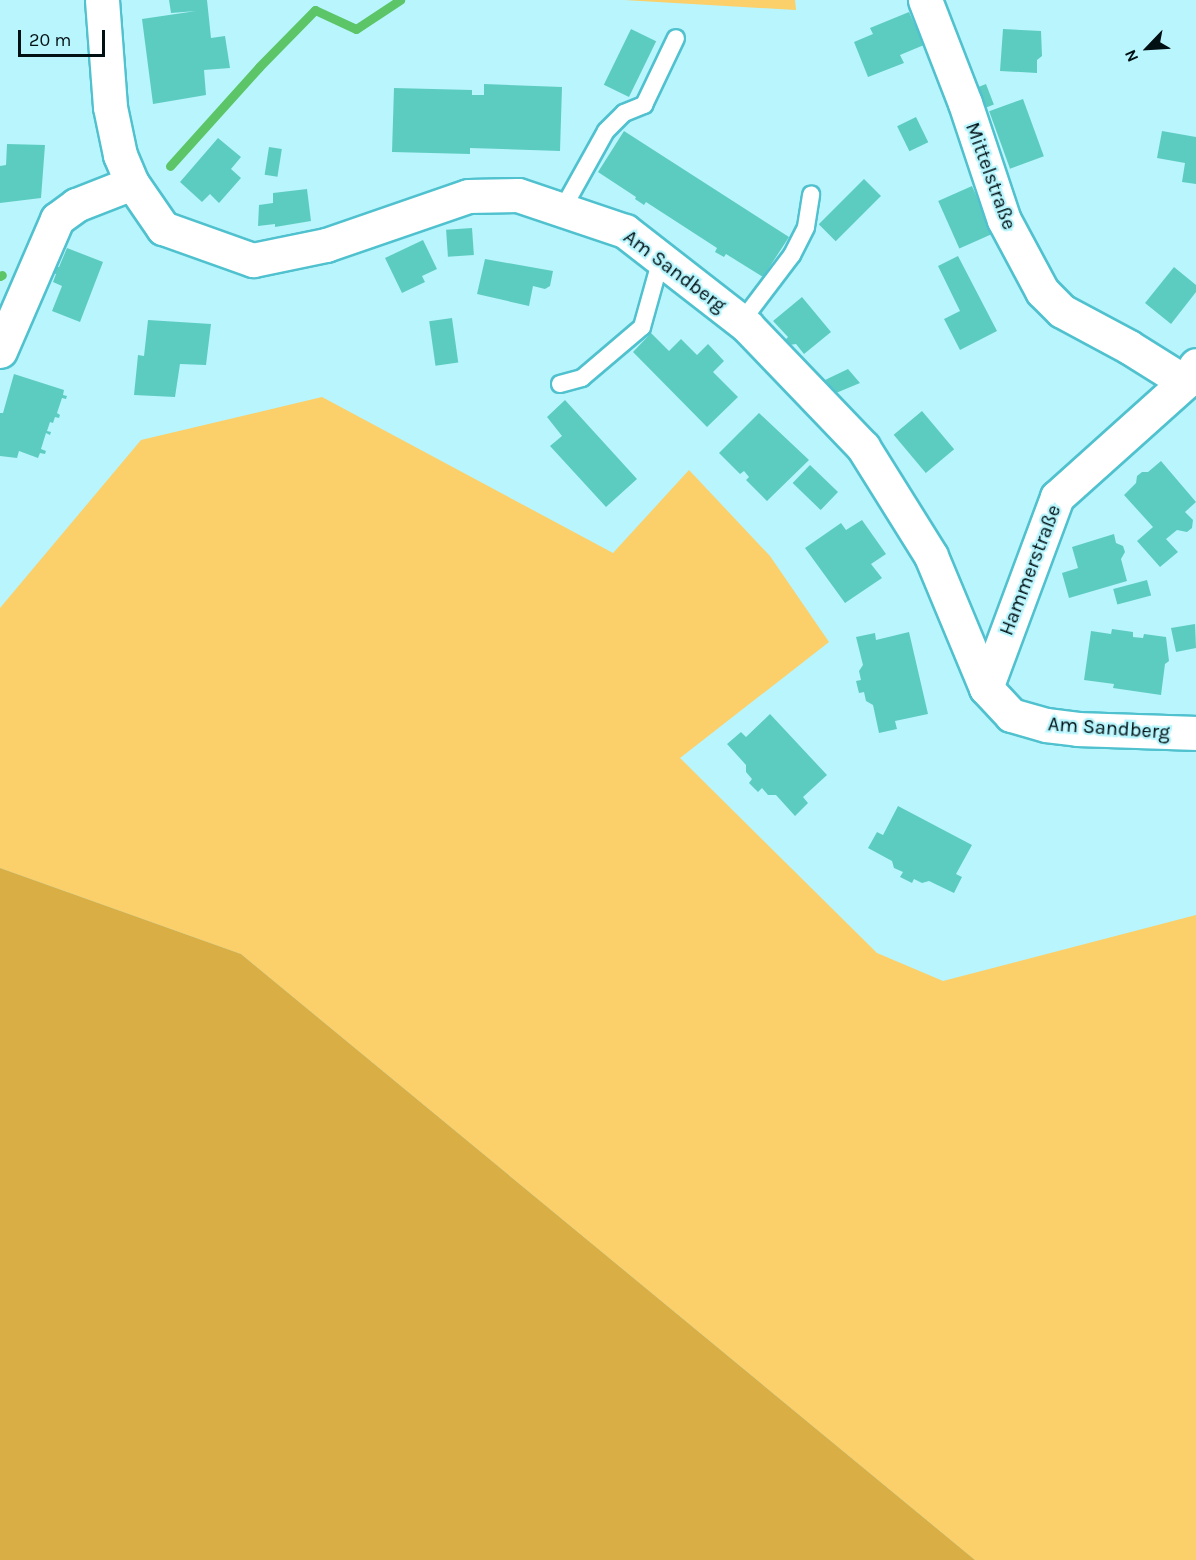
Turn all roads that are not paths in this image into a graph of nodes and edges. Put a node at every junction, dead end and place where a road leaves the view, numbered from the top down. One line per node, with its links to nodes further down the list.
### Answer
1 (102, 0): 4 (street, Am Sandberg)
2 (925, 0): 10 (street, Mittelstraße)
3 (676, 38): 6 (lane)
4 (132, 183): 6 (street, Am Sandberg); 9 (street)
5 (812, 194): 8 (lane)
6 (562, 210): 7 (street, Am Sandberg)
7 (661, 259): 8 (street, Am Sandberg); 11 (lane)
8 (742, 321): 12 (street, Am Sandberg)
9 (0, 351)
10 (1190, 374): 12 (street, Hammerstraße)
11 (560, 384)
12 (986, 688): 13 (street, Am Sandberg)
13 (1196, 733)

